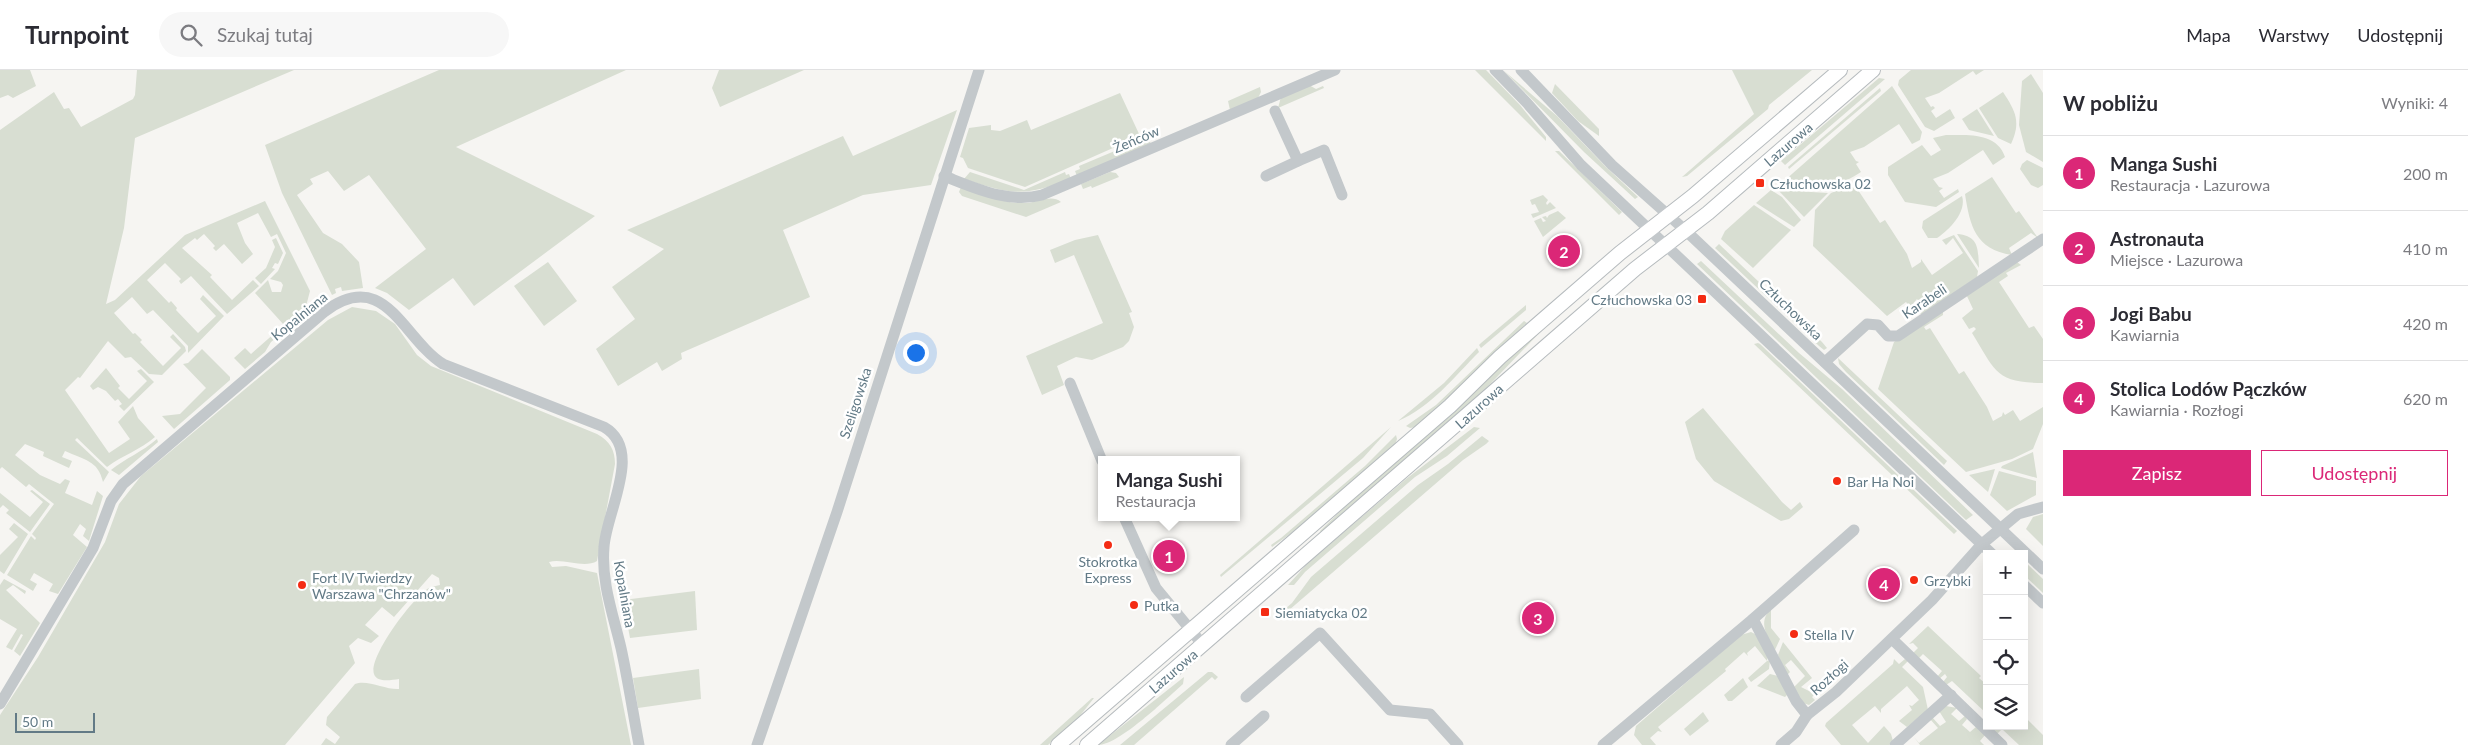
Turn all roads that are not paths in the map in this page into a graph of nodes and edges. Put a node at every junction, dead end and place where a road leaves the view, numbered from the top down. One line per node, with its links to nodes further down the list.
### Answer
1 (979, 70): 9 (street, Szeligowska)
2 (1335, 70): 9 (street, Żeńców)
3 (1495, 70): 13 (street)
4 (1520, 70): 12 (street, Człuchowska)
5 (1840, 70): 12 (main road, Lazurowa)
6 (1873, 70): 14 (main road, Lazurowa)
7 (1275, 111): 8 (street)
8 (1298, 161): 10 (street); 11 (street)
9 (944, 176): 39 (street, Szeligowska)
10 (1266, 176)
11 (1342, 195)
12 (1668, 215): 13 (main road, Lazurowa); 14 (street, Człuchowska)
13 (1650, 229): 16 (street); 30 (main road, Lazurowa)
14 (1685, 230): 16 (main road, Lazurowa); 17 (street, Człuchowska)
15 (2043, 239): 17 (street, Karabeli)
16 (1666, 244): 24 (street); 32 (main road, Lazurowa)
17 (1825, 362): 23 (street, Człuchowska)
18 (1070, 383): 19 (street)
19 (1100, 456)
20 (2043, 507): 23 (street)
21 (1126, 521): 30 (street)
22 (1854, 530): 29 (street)
23 (2001, 530): 24 (street); 26 (street, Człuchowska)
24 (1982, 544): 25 (street); 31 (street, Rozłogi)
25 (1988, 550)
26 (2043, 570)
27 (2028, 589): 28 (street)
28 (2043, 603)
29 (1753, 619): 36 (street); 44 (street)
30 (1190, 630): 32 (street); 40 (main road, Lazurowa)
31 (1892, 639): 33 (street); 36 (street, Rozłogi)
32 (1203, 645): 41 (main road, Lazurowa)
33 (1951, 694): 46 (street); 47 (street)
34 (1246, 697): 43 (street)
35 (0, 704): 38 (street, Kopalniana)
36 (1807, 715): 45 (street, Rozłogi)
37 (1264, 716): 42 (street)
38 (639, 745)
39 (757, 745)
40 (1058, 745)
41 (1087, 745)
42 (1231, 745)
43 (1458, 745)
44 (1603, 745)
45 (1781, 745)
46 (1895, 745)
47 (2002, 745)

